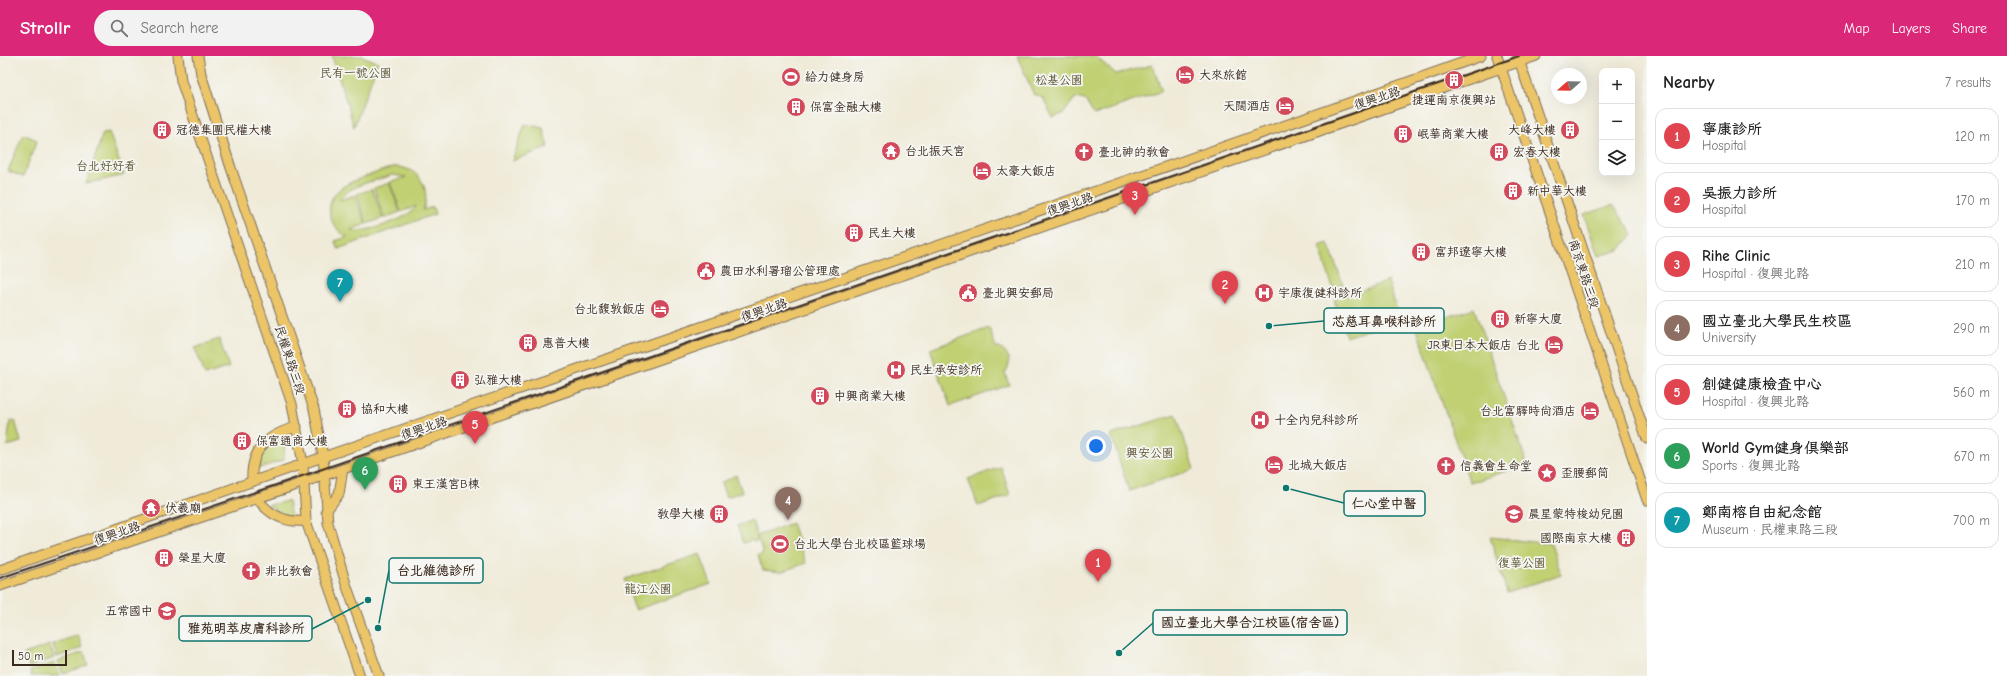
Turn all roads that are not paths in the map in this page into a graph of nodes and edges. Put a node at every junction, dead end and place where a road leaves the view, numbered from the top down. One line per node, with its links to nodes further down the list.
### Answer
1 (178, 56): 8 (main road, 民權東路三段)
2 (198, 56): 10 (main road, 民權東路三段)
3 (1481, 56): 10 (main road, 復興北路)
4 (1497, 56): 7 (main road, 南京東路三段)
5 (1536, 56): 6 (main road, 復興北路)
6 (1518, 59): 7 (main road, 復興北路); 9 (main road, 南京東路三段)
7 (1501, 69): 12 (main road, 復興北路); 17 (main road, 南京東路三段)
8 (297, 427): 11 (main road, 民權東路三段); 14 (main road)
9 (1647, 439)
10 (323, 456): 11 (main road, 復興北路); 13 (main road, 民權東路三段)
11 (303, 464): 14 (main road, 復興北路); 15 (main road, 民權東路三段)
12 (344, 469): 13 (main road, 復興北路); 18 (main road)
13 (325, 475): 15 (main road, 復興北路); 18 (main road, 民權東路三段)
14 (252, 482): 20 (main road, 復興北路)
15 (304, 482): 16 (main road, 復興北路); 19 (main road, 民權東路三段)
16 (257, 498): 19 (main road); 21 (main road, 復興北路)
17 (1647, 500)
18 (326, 512): 23 (main road, 民權東路三段)
19 (306, 522): 22 (main road, 民權東路三段)
20 (0, 570)
21 (0, 586)
22 (360, 676)
23 (379, 676)

